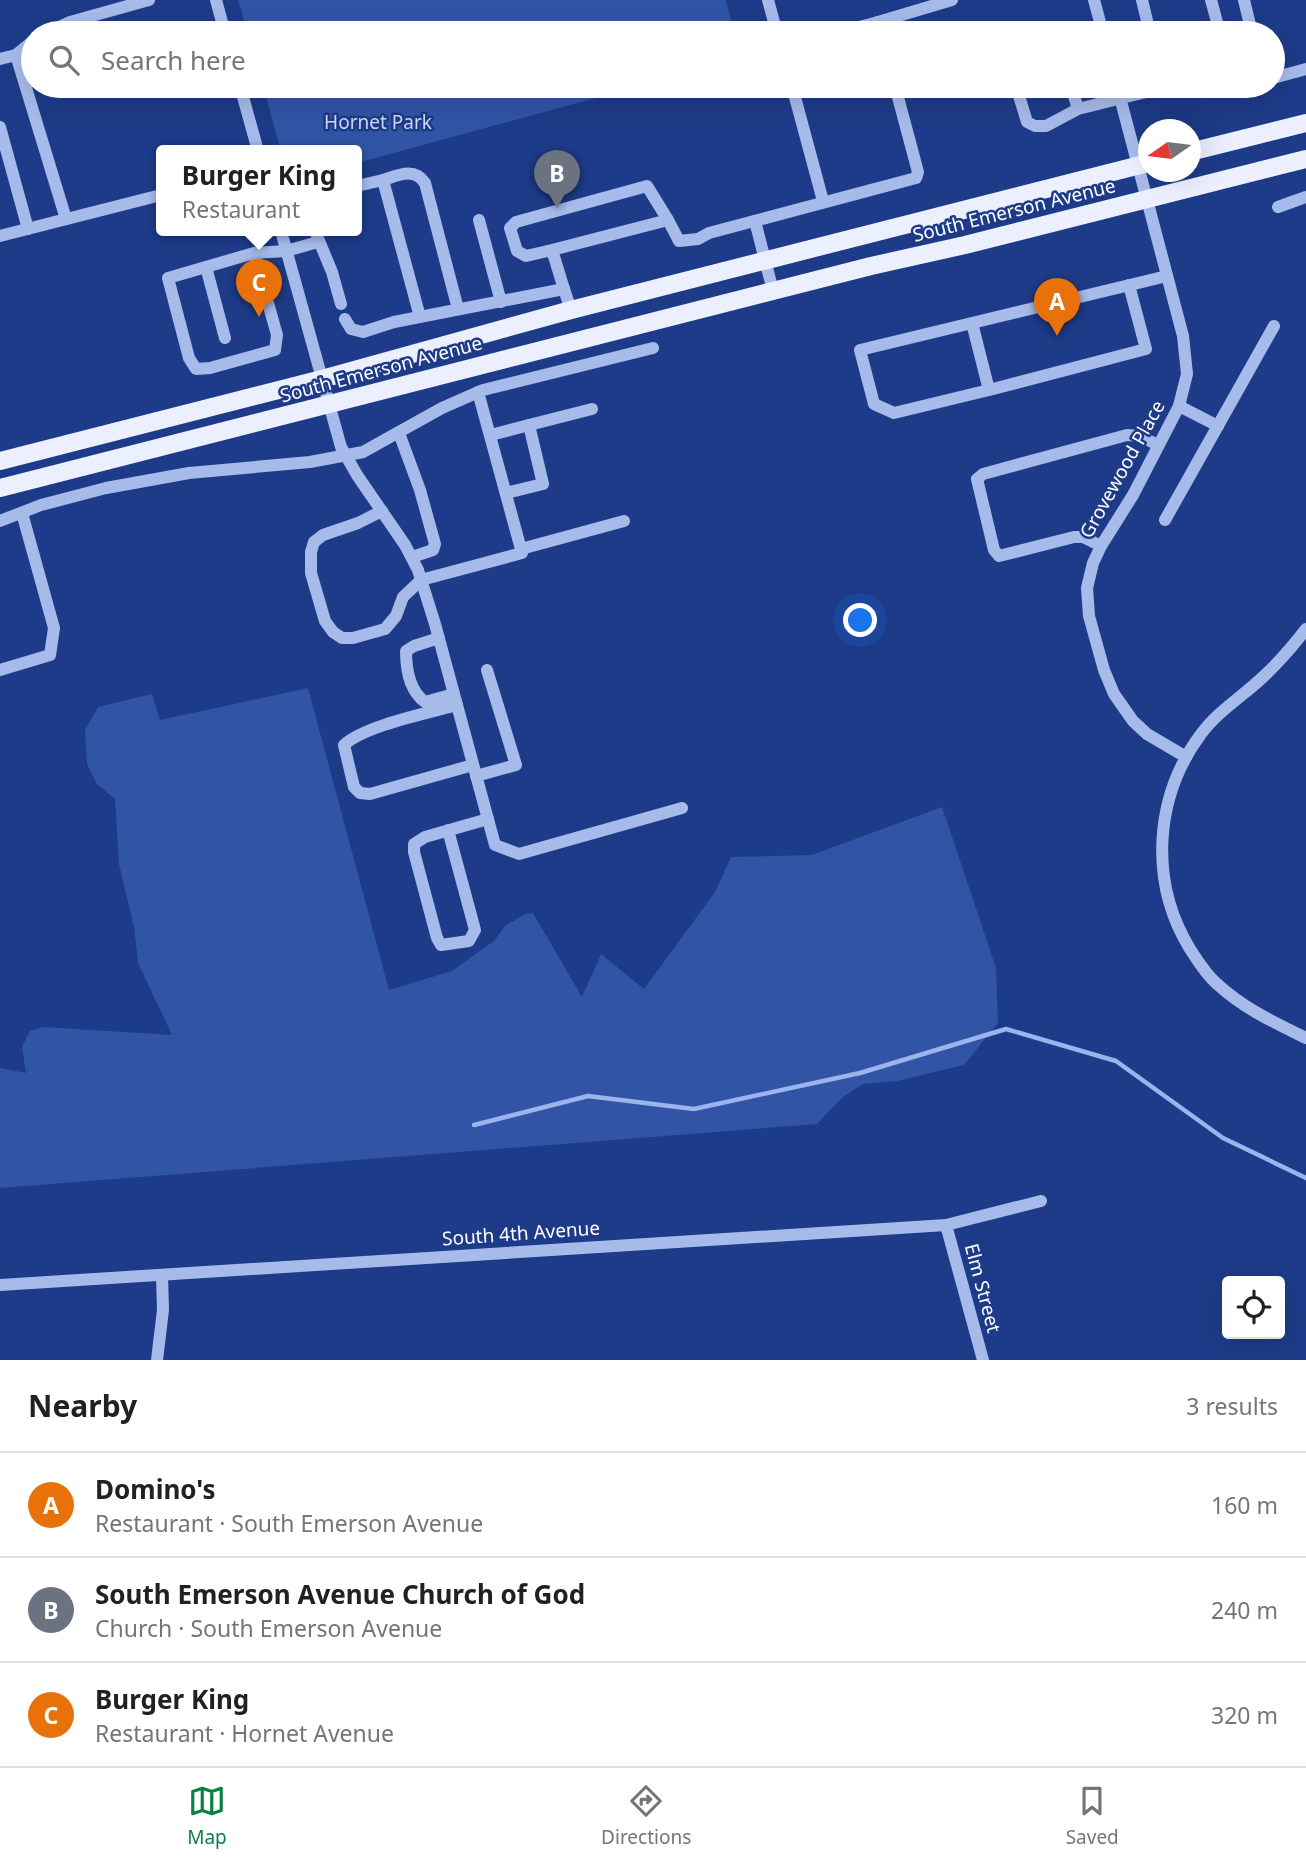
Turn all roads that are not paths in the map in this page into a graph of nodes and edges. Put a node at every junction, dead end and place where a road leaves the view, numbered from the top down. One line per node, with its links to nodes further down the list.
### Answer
1 (149, 0): 10 (street)
2 (216, 0): 11 (street)
3 (768, 0): 12 (street)
4 (952, 0): 9 (street)
5 (1094, 0): 14 (street)
6 (1142, 0): 15 (street)
7 (1211, 0): 16 (street)
8 (1244, 0): 17 (street)
9 (911, 6): 13 (street)
10 (74, 21)
11 (222, 21)
12 (774, 21)
13 (889, 21)
14 (1100, 21)
15 (1147, 21)
16 (1217, 21)
17 (1249, 21)
18 (21, 51): 19 (street)
19 (16, 55): 20 (street); 22 (street)
20 (0, 59)
21 (1306, 69): 23 (street)
22 (21, 71)
23 (1285, 75)
24 (29, 98): 48 (street)
25 (243, 98): 35 (street)
26 (795, 98): 46 (street)
27 (898, 98): 46 (street)
28 (1020, 98): 32 (street)
29 (1075, 98): 32 (street)
30 (1127, 98): 31 (street)
31 (1120, 100): 32 (street); 37 (street, Grovewood Place)
32 (1078, 109)
33 (1306, 123): 36 (main road)
34 (0, 127): 52 (street)
35 (256, 145)
36 (1201, 149)
37 (1138, 150)
38 (1306, 159): 45 (main road, South Emerson Avenue)
39 (1138, 165): 59 (main road, South Emerson Avenue)
40 (383, 180): 42 (street); 67 (street); 69 (street)
41 (1145, 182): 45 (street, Grovewood Place)
42 (362, 185)
43 (156, 196): 48 (street)
44 (1306, 197): 47 (street)
45 (1147, 200): 61 (street, Grovewood Place); 64 (main road, South Emerson Avenue)
46 (823, 201): 51 (street)
47 (1278, 207)
48 (66, 219): 52 (street)
49 (479, 220): 65 (street)
50 (668, 220): 51 (street); 56 (street); 56 (street)
51 (755, 220): 59 (street)
52 (28, 229): 53 (street)
53 (0, 236)
54 (282, 236): 57 (street)
55 (316, 237): 57 (street); 66 (street)
56 (552, 250): 63 (street)
57 (286, 251): 58 (street); 75 (street)
58 (254, 253): 60 (street); 60 (street)
59 (765, 261): 64 (street); 68 (main road, South Emerson Avenue)
60 (206, 267): 73 (street)
61 (1167, 276): 62 (street); 79 (street, Grovewood Place)
62 (1129, 285): 71 (street); 76 (street)
63 (564, 289): 65 (street); 68 (street)
64 (773, 291): 78 (main road, South Emerson Avenue)
65 (501, 302): 67 (street)
66 (341, 304)
67 (458, 309): 69 (street)
68 (571, 310): 75 (main road, South Emerson Avenue)
69 (420, 317): 70 (street)
70 (345, 319)
71 (972, 323): 76 (street); 76 (street)
72 (1274, 326): 82 (street)
73 (225, 338)
74 (653, 348): 77 (street)
75 (322, 379): 78 (street); 87 (main road, South Emerson Avenue)
76 (989, 390)
77 (478, 392): 83 (street); 84 (street)
78 (329, 404): 86 (street); 88 (main road, South Emerson Avenue)
79 (1179, 406): 82 (street); 85 (street, Grovewood Place)
80 (592, 409): 81 (street)
81 (528, 425): 84 (street); 89 (street)
82 (1218, 426): 92 (street)
83 (400, 433): 86 (street); 97 (street)
84 (491, 435): 89 (street)
85 (1158, 445): 95 (street, Grovewood Place); 95 (street)
86 (346, 455): 90 (street); 91 (street)
87 (0, 461)
88 (0, 488)
89 (506, 493): 96 (street)
90 (382, 511): 97 (street); 98 (street)
91 (22, 513): 93 (street); 101 (street)
92 (1165, 520)
93 (0, 521)
94 (624, 521): 96 (street)
95 (1101, 546): 104 (street, Grovewood Place)
96 (521, 549): 98 (street)
97 (412, 557): 98 (street)
98 (421, 580): 100 (street)
99 (1306, 629): 104 (street)
100 (439, 638): 103 (street); 103 (street)
101 (0, 670)
102 (488, 670): 105 (street)
103 (455, 700): 105 (street); 105 (street)
104 (1186, 757): 109 (street)
105 (475, 770): 107 (street)
106 (682, 808): 107 (street)
107 (489, 824): 108 (street)
108 (448, 830): 108 (street)
109 (1306, 1038)
110 (1041, 1200): 111 (street, South 4th Avenue)
111 (946, 1225): 112 (street, South 4th Avenue); 115 (street, Elm Street)
112 (162, 1275): 113 (street, South 4th Avenue); 114 (street)
113 (0, 1286)
114 (157, 1360)
115 (983, 1360)

